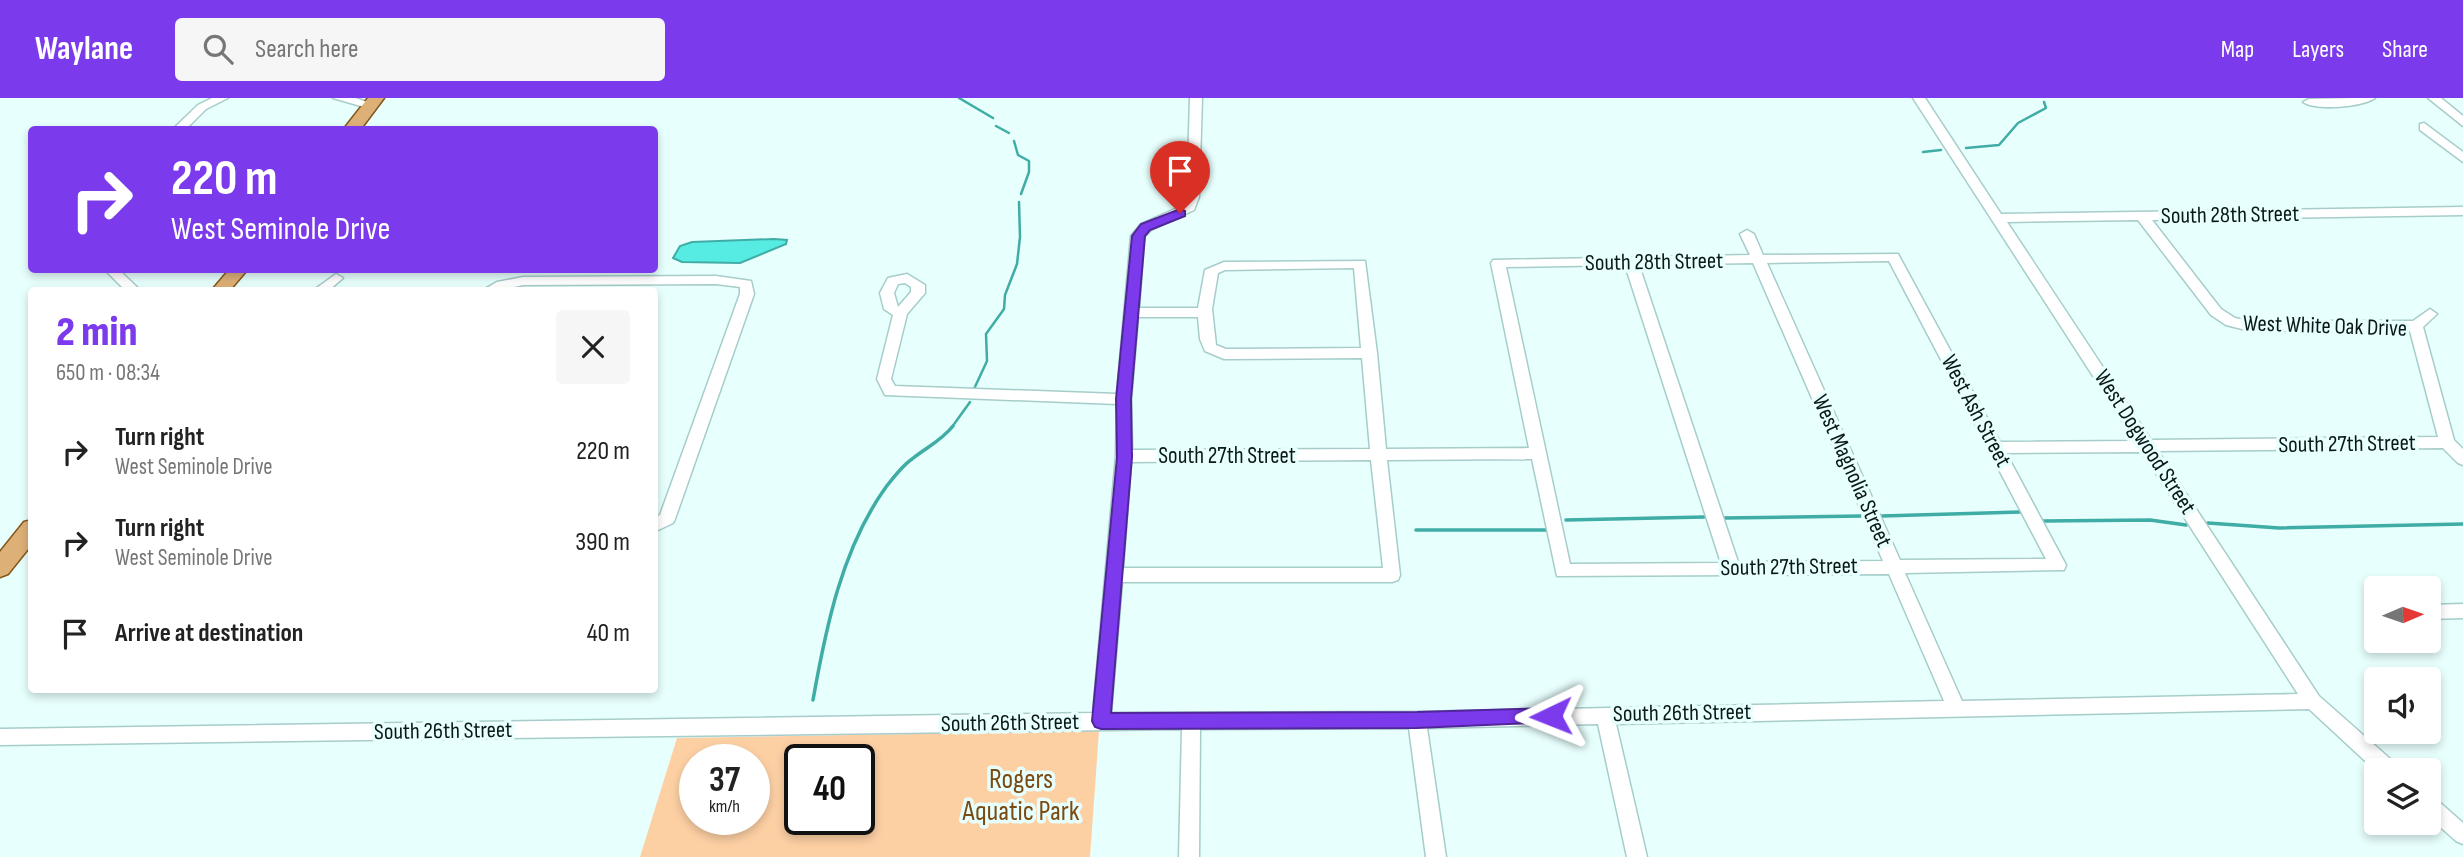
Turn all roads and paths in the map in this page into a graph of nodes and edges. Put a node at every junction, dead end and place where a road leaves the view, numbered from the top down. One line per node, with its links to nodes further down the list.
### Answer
1 (222, 98): 10 (street)
2 (339, 98): 7 (street)
3 (1196, 98): 28 (street)
4 (1919, 98): 16 (street, West Dogwood Street)
5 (2369, 98): 8 (street)
6 (2434, 98): 9 (street)
7 (373, 101): 11 (main road)
8 (2309, 102)
9 (2463, 122)
10 (182, 126)
11 (354, 126)
12 (2424, 127): 13 (street)
13 (2463, 158)
14 (2463, 211): 15 (street, South 28th Street)
15 (2143, 217): 16 (street, South 28th Street); 32 (street, West White Oak Drive)
16 (1997, 218): 36 (street, West Dogwood Street)
17 (1747, 234): 19 (street, West Magnolia Street)
18 (1893, 257): 19 (street, South 28th Street); 37 (street, West Ash Street)
19 (1760, 261): 20 (street, South 28th Street); 45 (street, West Magnolia Street)
20 (1631, 262): 38 (street, South 28th Street); 47 (street)
21 (115, 273): 24 (street)
22 (235, 273): 25 (main road)
23 (336, 278): 26 (street)
24 (129, 287)
25 (223, 287)
26 (325, 287)
27 (500, 287): 42 (street)
28 (1133, 307): 29 (street); 34 (street)
29 (1206, 308): 33 (street); 33 (street)
30 (900, 313): 34 (street)
31 (2430, 314): 32 (street)
32 (2416, 326): 35 (street, West White Oak Drive)
33 (1370, 353): 39 (street)
34 (1124, 399): 40 (street)
35 (2447, 442): 36 (street, South 27th Street); 41 (street, West White Oak Drive)
36 (2148, 446): 37 (street, South 27th Street); 51 (street, West Dogwood Street)
37 (1996, 448): 44 (street, West Ash Street)
38 (1540, 453): 39 (street, South 27th Street); 47 (street, South 27th Street)
39 (1377, 456): 40 (street, South 27th Street); 48 (street)
40 (1124, 457): 48 (street)
41 (2463, 459)
42 (661, 522)
43 (28, 533): 46 (main road)
44 (2058, 565): 45 (street, South 27th Street)
45 (1893, 566): 47 (street, South 27th Street); 52 (street, West Magnolia Street)
46 (0, 568)
47 (1731, 568)
48 (1114, 575): 55 (street)
49 (2463, 611): 50 (street)
50 (2441, 612)
51 (2313, 701): 52 (street, South 26th Street); 58 (street, West Dogwood Street)
52 (1956, 707): 53 (street, South 26th Street)
53 (1605, 715): 54 (street, South 26th Street); 63 (street)
54 (1417, 720): 56 (street, South 26th Street); 62 (street)
55 (1101, 721): 56 (street, South 26th Street); 57 (street, South 26th Street)
56 (1191, 721): 61 (street)
57 (0, 737)
58 (2376, 758)
59 (2441, 816): 60 (street)
60 (2463, 835)
61 (1189, 857)
62 (1436, 857)
63 (1637, 857)

